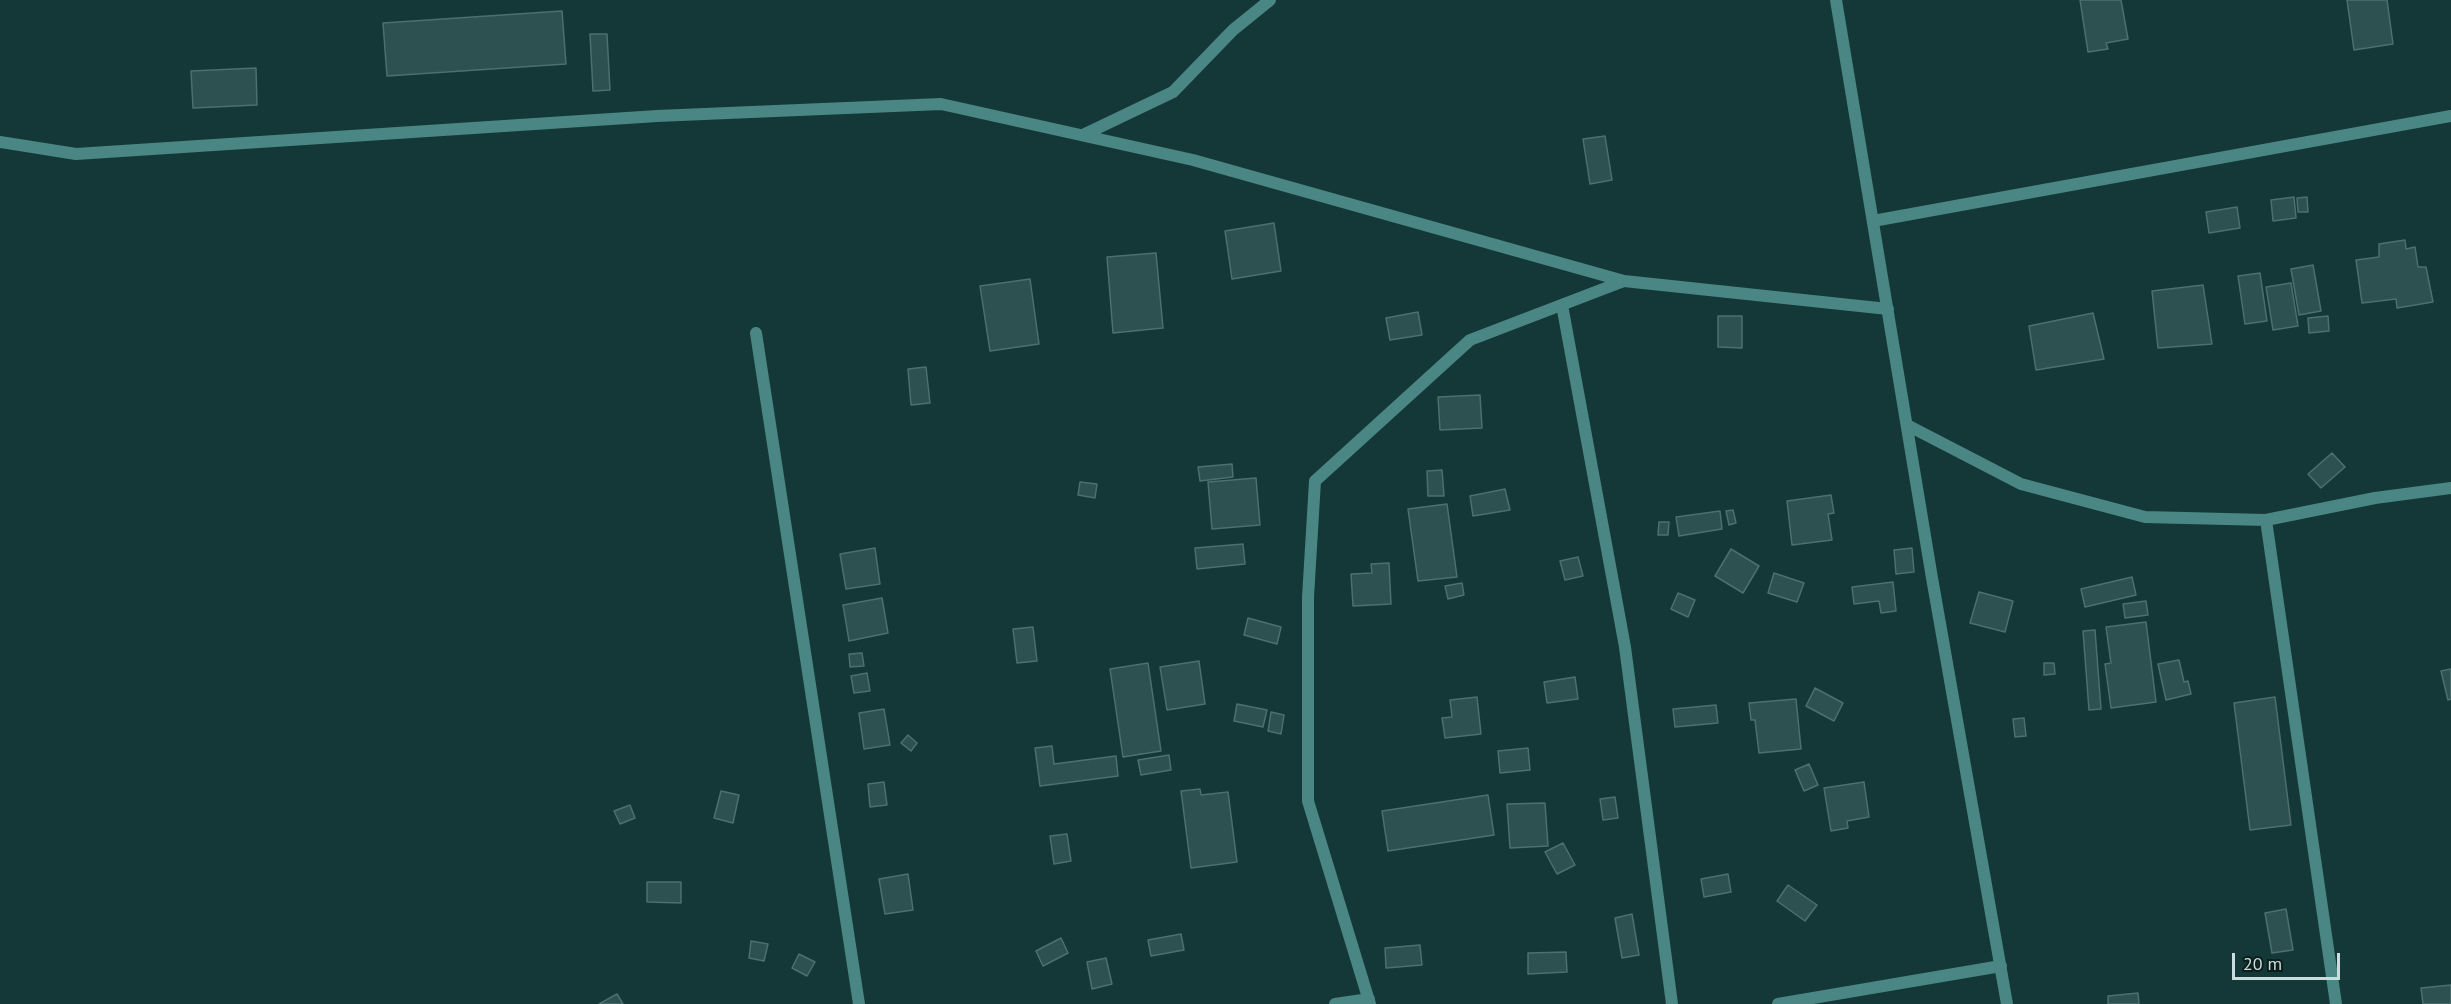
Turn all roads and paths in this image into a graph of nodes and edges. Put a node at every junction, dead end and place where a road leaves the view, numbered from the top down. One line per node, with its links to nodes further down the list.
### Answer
1 (1270, 0): 4 (street)
2 (1836, 0): 6 (street)
3 (2451, 116): 6 (street)
4 (1083, 135): 5 (street); 7 (street)
5 (0, 142)
6 (1873, 221): 9 (street)
7 (1624, 281): 8 (street); 9 (street)
8 (1562, 304): 15 (street); 18 (street)
9 (1888, 309): 11 (street)
10 (756, 333): 16 (street)
11 (1907, 425): 13 (street); 14 (street)
12 (2451, 488): 13 (street)
13 (2266, 520): 21 (street)
14 (2001, 966): 19 (street); 20 (street)
15 (1370, 1002): 17 (street)
16 (859, 1004)
17 (1335, 1004)
18 (1672, 1004)
19 (1778, 1004)
20 (2007, 1004)
21 (2336, 1004)

